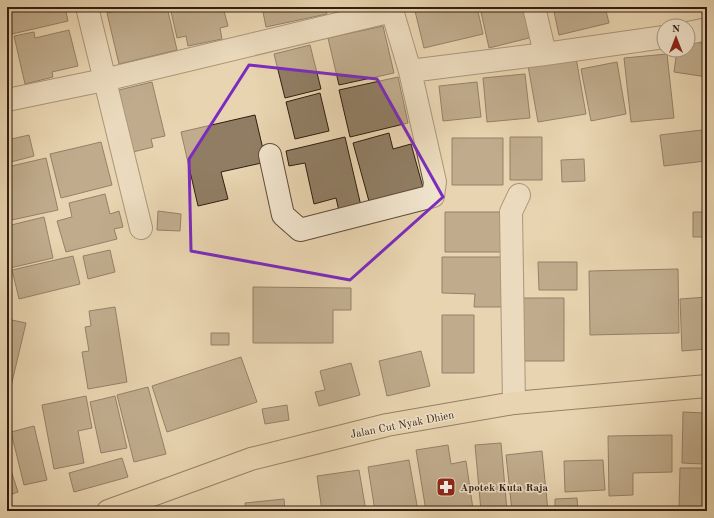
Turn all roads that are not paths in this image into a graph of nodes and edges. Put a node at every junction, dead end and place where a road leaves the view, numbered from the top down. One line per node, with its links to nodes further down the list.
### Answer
1 (87, 7): 9 (street)
2 (534, 7): 7 (street)
3 (392, 9): 8 (street); 9 (street)
4 (707, 29): 5 (street)
5 (696, 31)
6 (656, 38): 7 (street)
7 (545, 54): 8 (street)
8 (410, 71): 11 (street)
9 (104, 80): 10 (street); 13 (street)
10 (7, 100)
11 (270, 155)
12 (519, 195): 15 (street)
13 (141, 228)
14 (707, 386): 15 (highway, Jalan Cut Nyak Dhien)
15 (514, 403): 16 (highway, Jalan Cut Nyak Dhien)
16 (108, 511)

